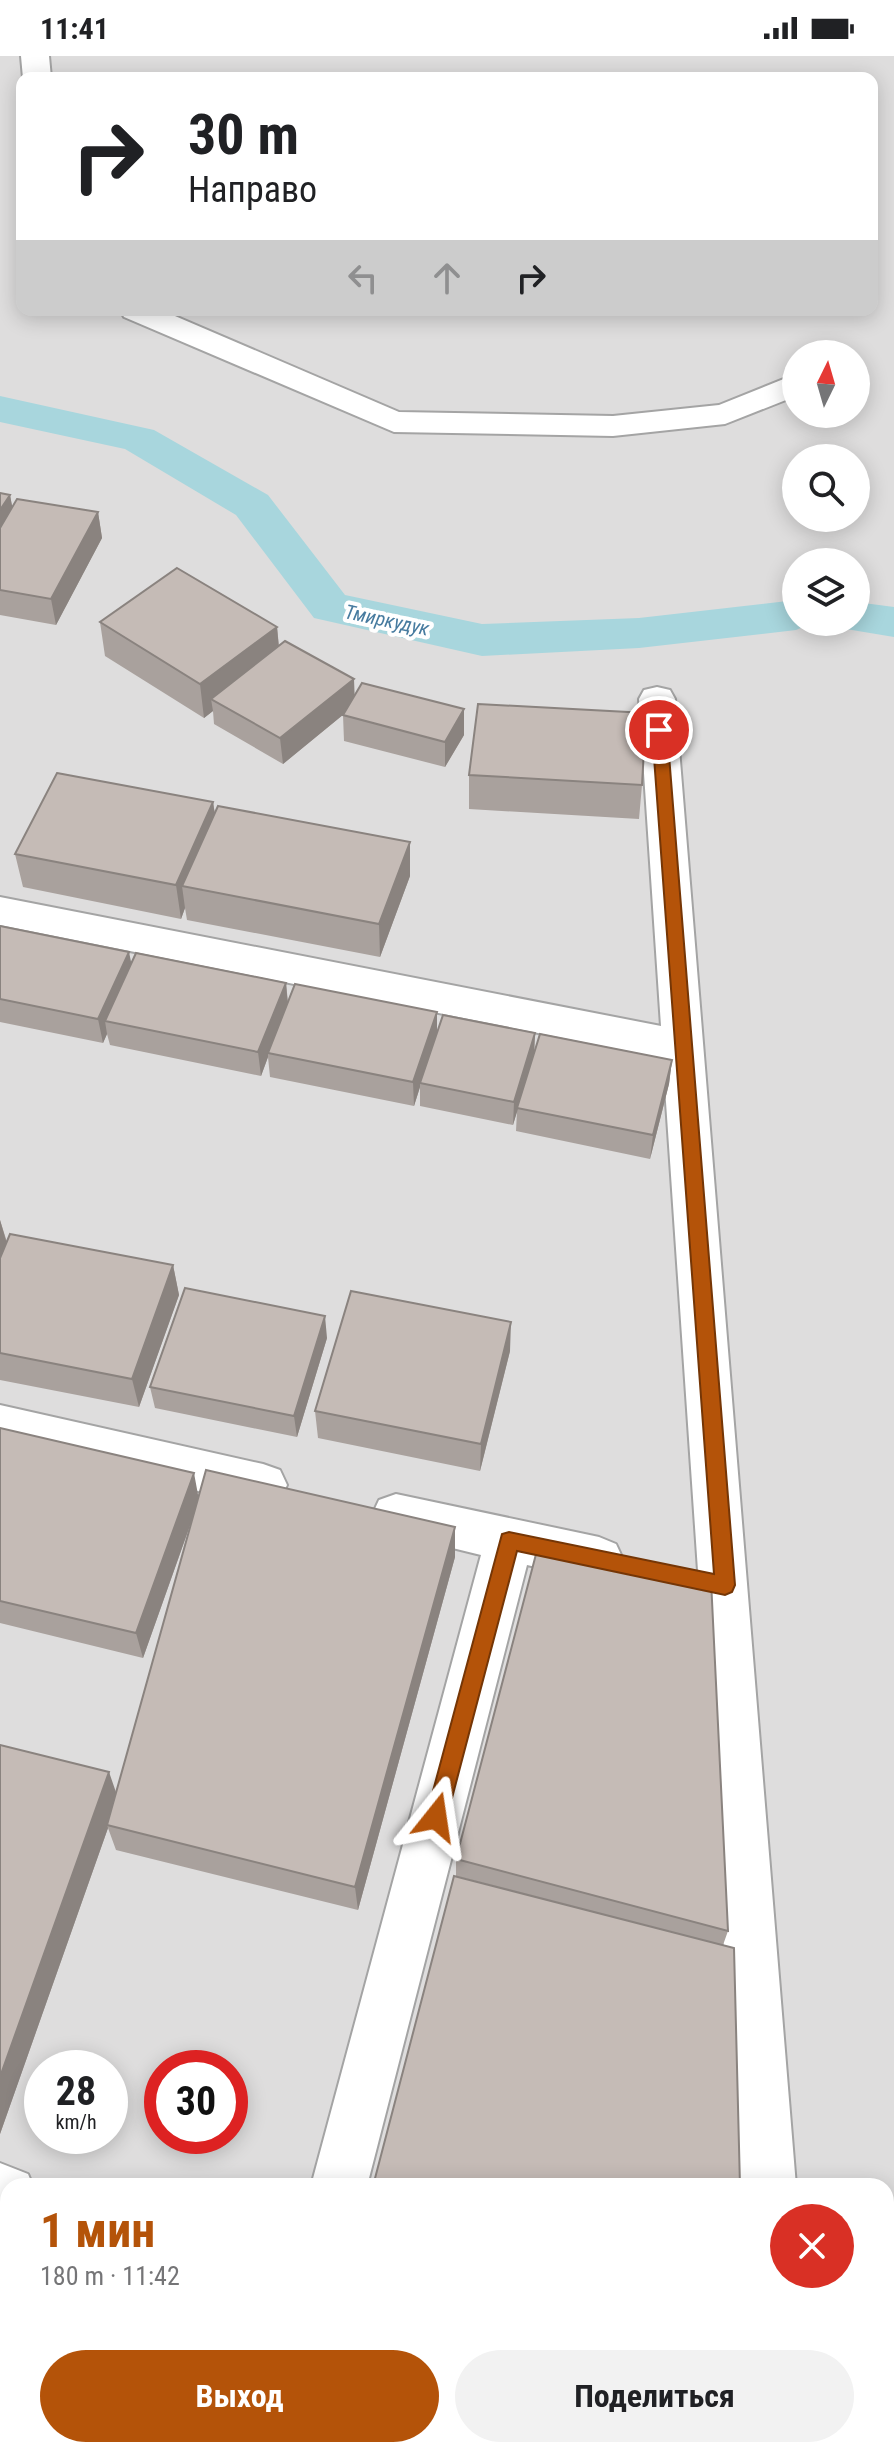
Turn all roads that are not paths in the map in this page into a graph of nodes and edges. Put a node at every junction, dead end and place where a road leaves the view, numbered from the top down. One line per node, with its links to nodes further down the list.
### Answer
1 (149, 316): 2 (street)
2 (782, 390)
3 (657, 699): 5 (street)
4 (0, 911): 5 (street)
5 (684, 1046): 10 (street)
6 (0, 1425): 7 (street)
7 (309, 1495)
8 (355, 1506): 9 (street)
9 (509, 1541): 10 (street); 11 (street)
10 (725, 1585): 12 (street)
11 (341, 2178)
12 (767, 2178)

